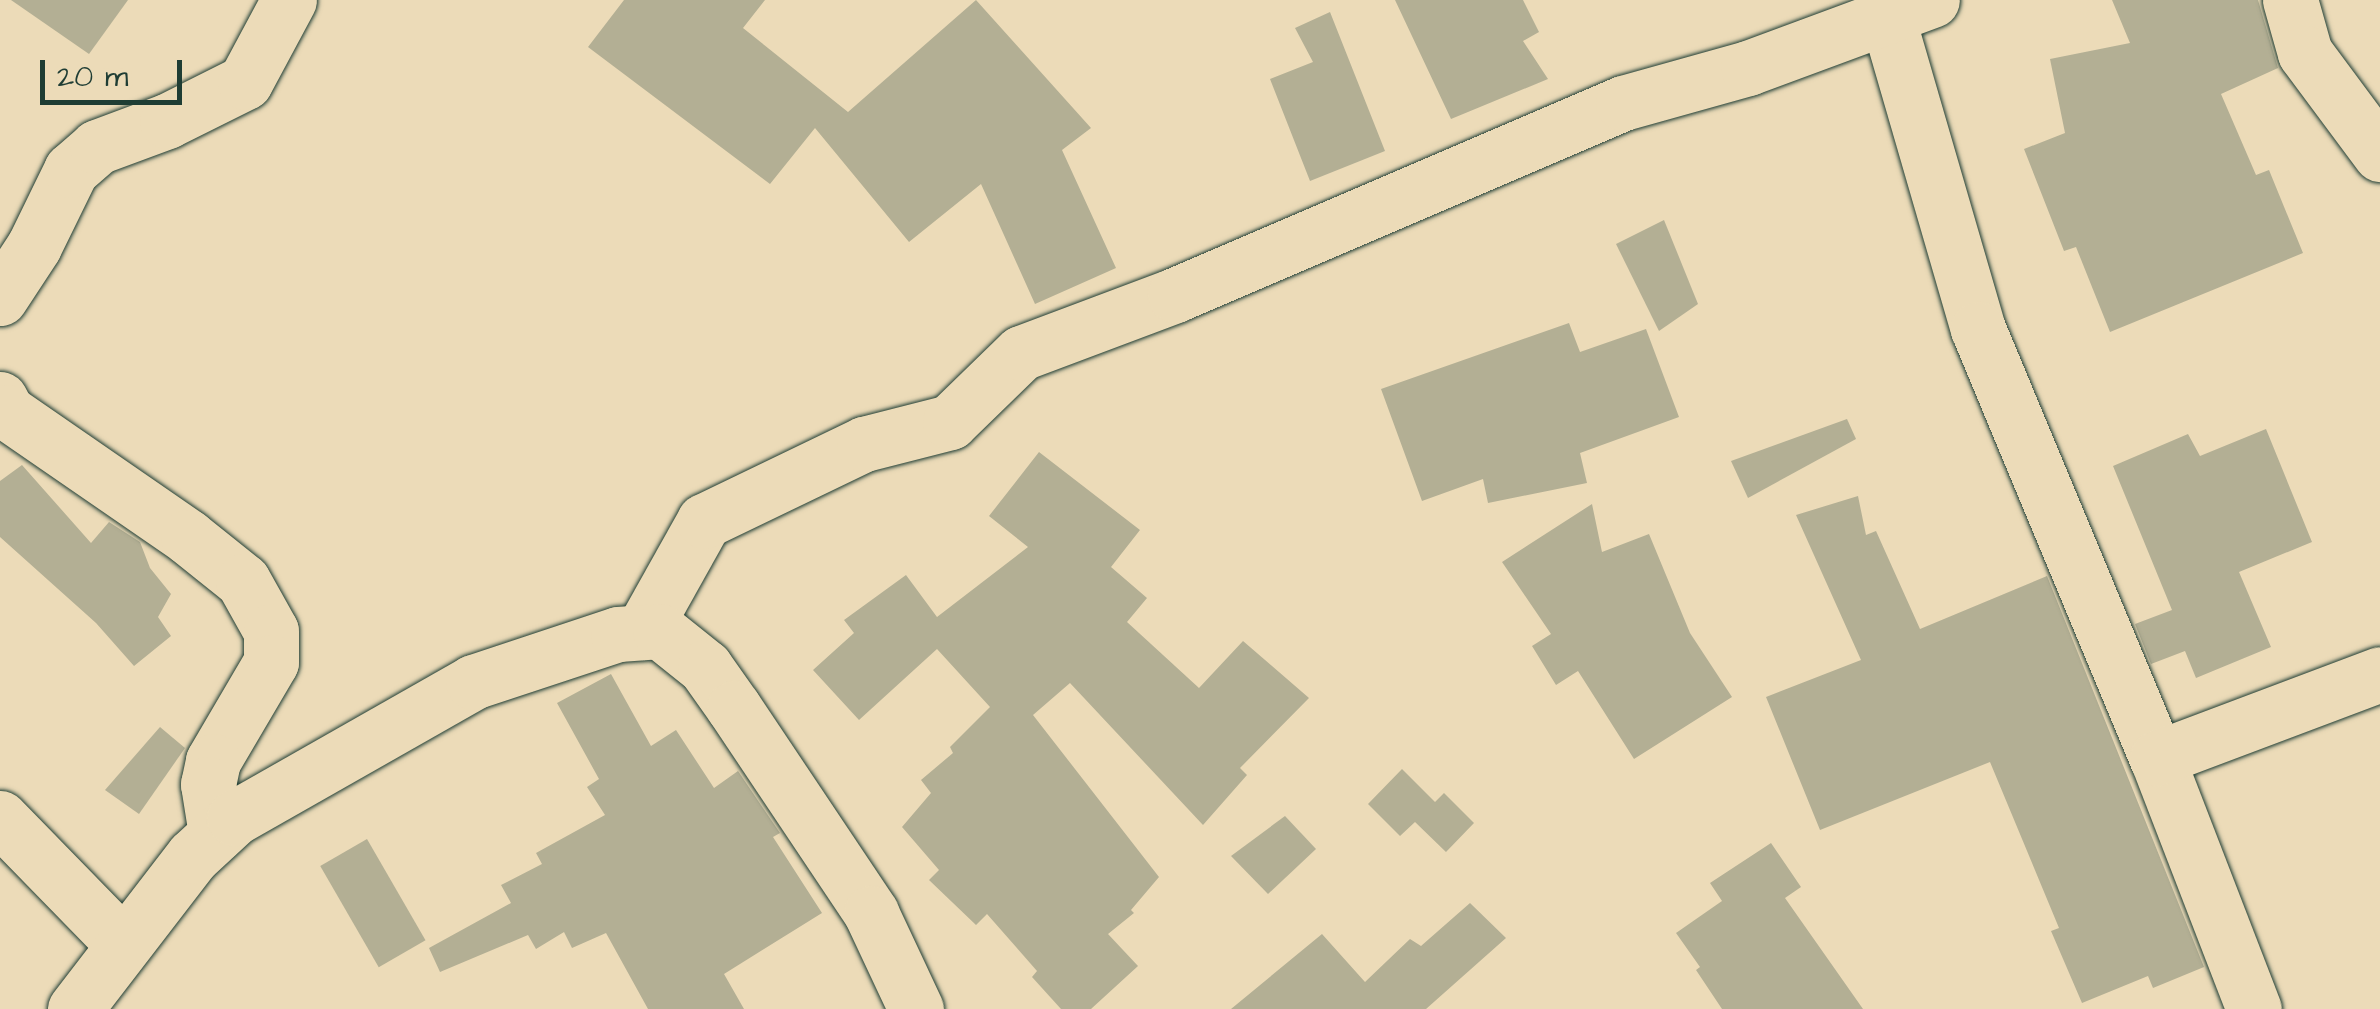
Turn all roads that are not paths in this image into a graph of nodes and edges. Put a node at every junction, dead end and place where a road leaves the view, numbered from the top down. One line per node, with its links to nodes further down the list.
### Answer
1 (2290, 0): 4 (street)
2 (1910, 8): 7 (street); 9 (street)
3 (284, 10): 5 (street)
4 (2380, 154)
5 (0, 298)
6 (0, 399): 11 (street)
7 (642, 632): 11 (street); 14 (street)
8 (2380, 674): 9 (street)
9 (2157, 758): 15 (street)
10 (0, 818): 12 (street)
11 (216, 834): 12 (street)
12 (124, 945): 13 (street)
13 (75, 1009)
14 (916, 1009)
15 (2254, 1009)

